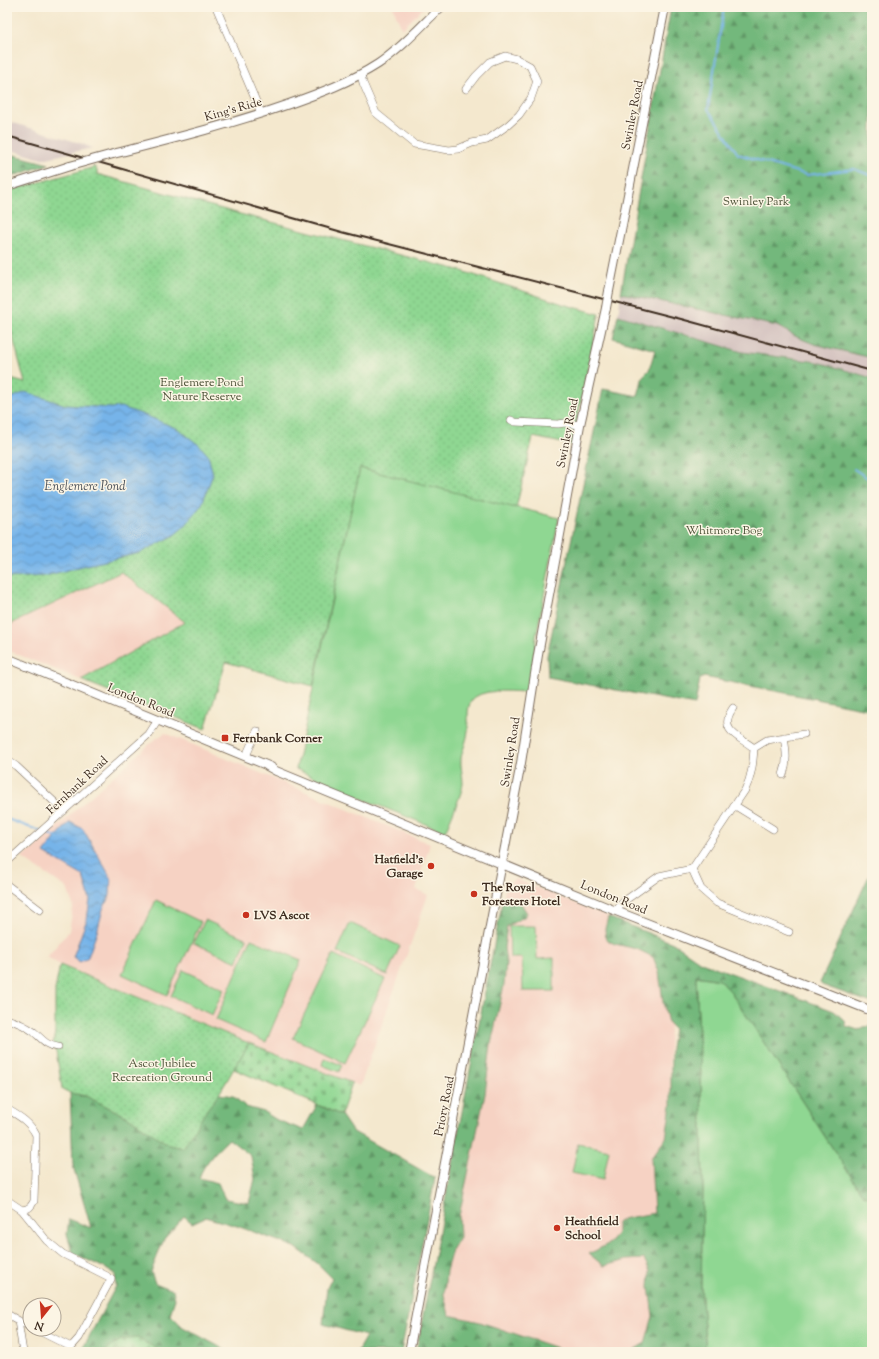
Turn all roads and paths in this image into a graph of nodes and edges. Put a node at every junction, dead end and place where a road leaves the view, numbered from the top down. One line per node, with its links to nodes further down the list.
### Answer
1 (216, 7): 6 (street)
2 (441, 7): 4 (main road, King's Ride)
3 (665, 7): 9 (main road, Swinley Road, bridge)
4 (361, 75): 5 (street); 6 (main road, King's Ride)
5 (466, 89)
6 (261, 113): 7 (main road, King's Ride, bridge)
7 (7, 186)
8 (511, 420): 9 (street)
9 (580, 425): 24 (main road, Swinley Road)
10 (7, 658): 12 (main road, London Road)
11 (733, 708): 16 (street)
12 (158, 720): 17 (main road, London Road); 21 (street, Fernbank Road)
13 (257, 731): 17 (street)
14 (804, 734): 15 (street)
15 (784, 737): 16 (street); 19 (street)
16 (754, 748): 20 (street)
17 (246, 756): 24 (main road, London Road)
18 (7, 760): 21 (street)
19 (783, 775)
20 (734, 805): 22 (street); 25 (street)
21 (64, 810): 23 (street, Fernbank Road)
22 (772, 829)
23 (7, 862)
24 (502, 864): 28 (main road, London Road); 41 (main road, Priory Road)
25 (692, 869): 28 (street); 29 (street)
26 (7, 885): 27 (street)
27 (40, 910)
28 (616, 912): 30 (main road, London Road)
29 (789, 932)
30 (872, 1011)
31 (7, 1019): 32 (street)
32 (58, 1048)
33 (7, 1109): 35 (street)
34 (7, 1200): 35 (street)
35 (22, 1210): 39 (street)
36 (7, 1314): 37 (street)
37 (18, 1321): 38 (street); 40 (street)
38 (22, 1323)
39 (51, 1337)
40 (23, 1352)
41 (409, 1352)

